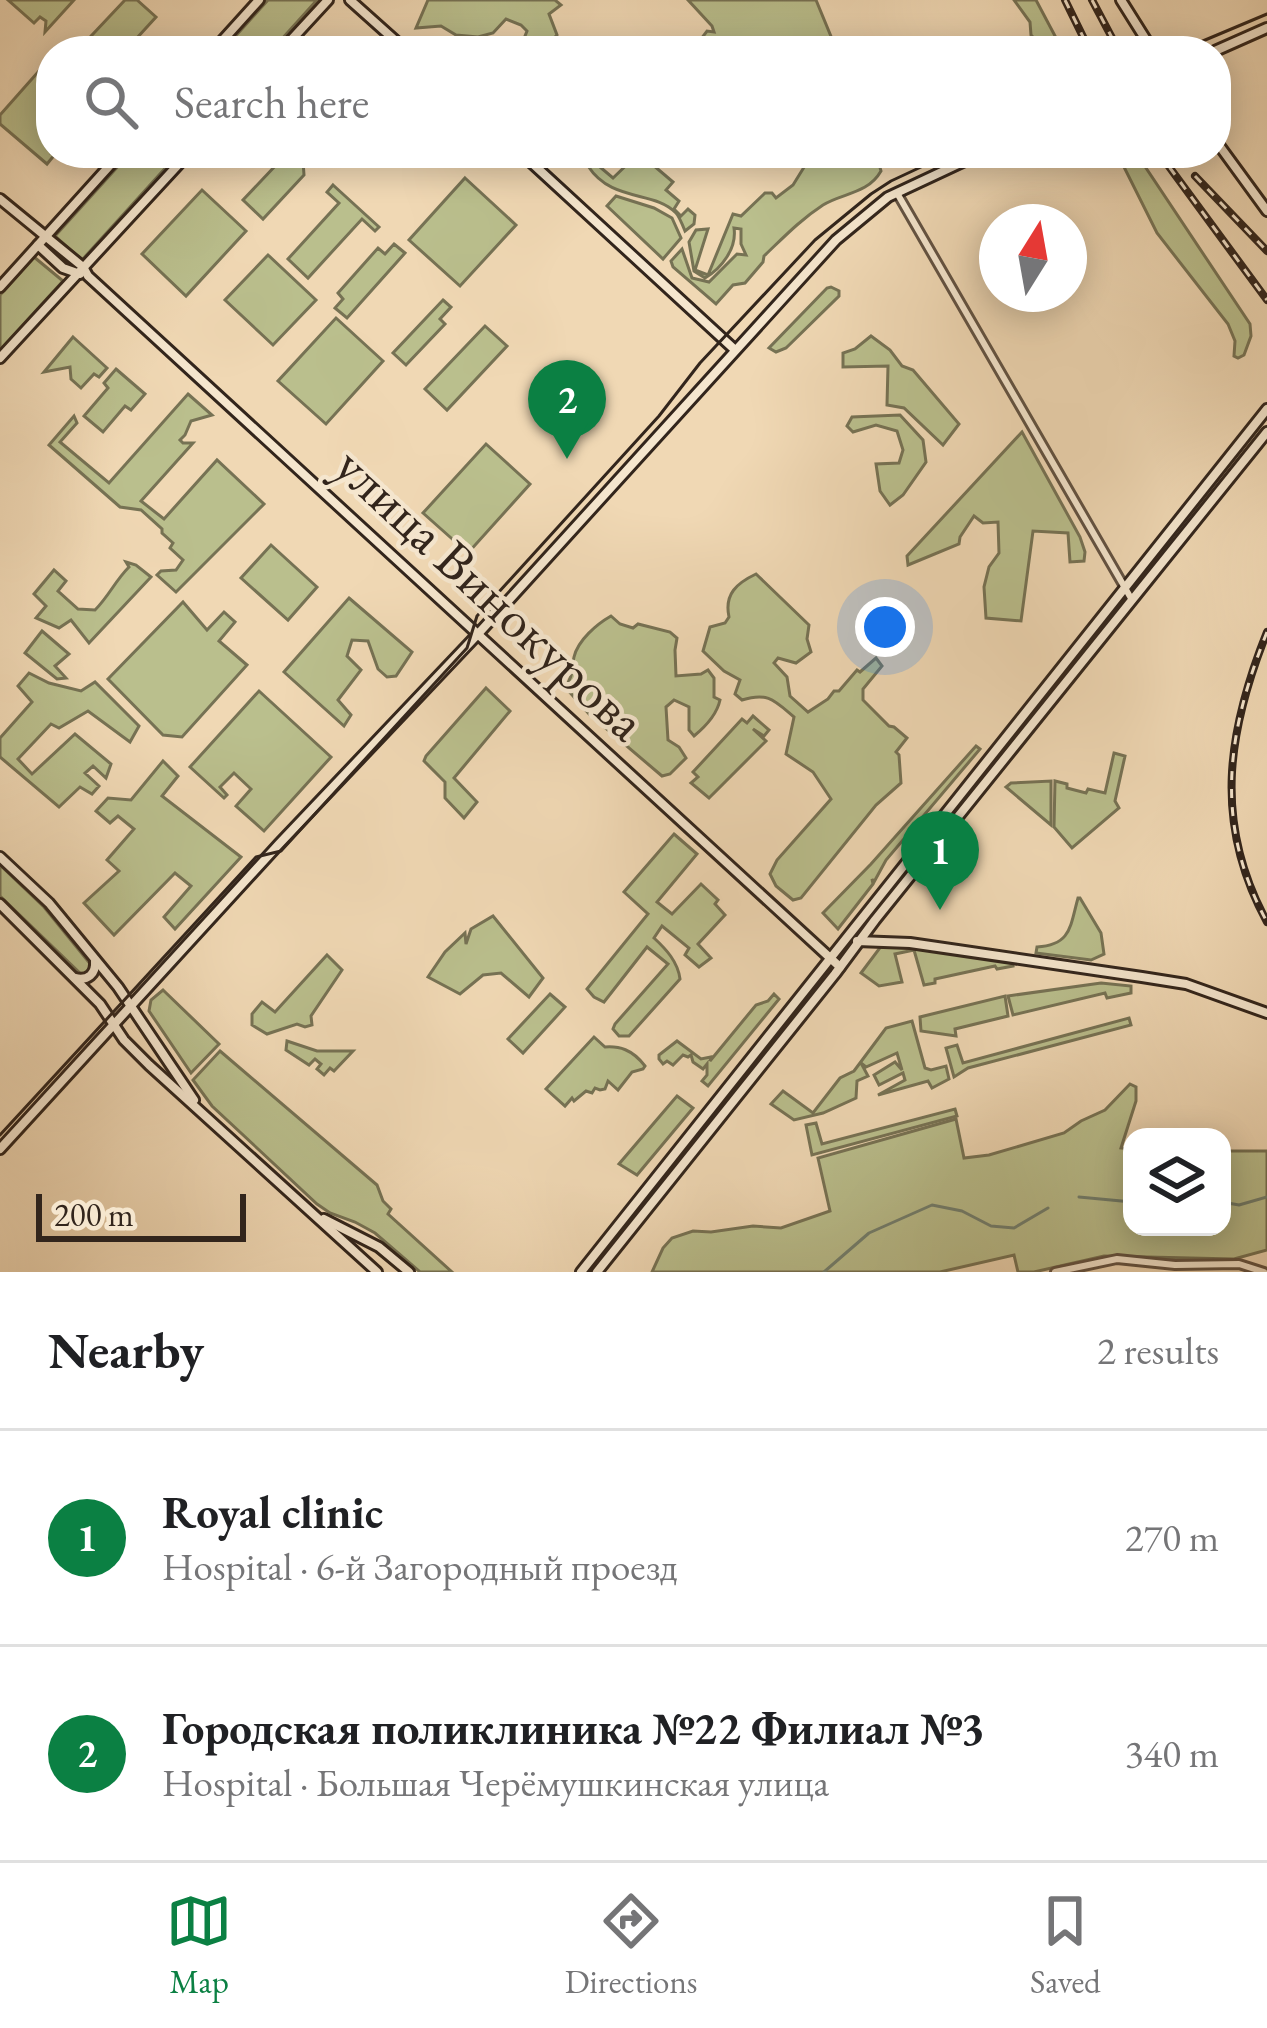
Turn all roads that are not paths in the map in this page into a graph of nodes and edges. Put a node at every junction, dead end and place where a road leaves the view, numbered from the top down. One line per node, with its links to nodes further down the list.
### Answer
1 (260, 0): 6 (main road)
2 (328, 0): 7 (main road)
3 (350, 0): 8 (main road)
4 (1121, 0): 9 (main road)
5 (1267, 28): 10 (main road)
6 (227, 36)
7 (295, 36)
8 (390, 36)
9 (1144, 36)
10 (1231, 44)
11 (1231, 162): 18 (main road)
12 (107, 168): 19 (main road)
13 (176, 168): 21 (main road)
14 (536, 168): 23 (main road)
15 (949, 168): 16 (main road)
16 (896, 192): 23 (main road); 29 (street)
17 (0, 199): 19 (main road, улица Винокурова)
18 (1267, 211)
19 (43, 234): 20 (main road); 21 (main road, улица Винокурова)
20 (38, 244): 21 (main road, улица Винокурова); 22 (main road)
21 (82, 272): 24 (main road); 31 (main road, улица Винокурова)
22 (0, 287)
23 (734, 349): 31 (main road)
24 (0, 358)
25 (1267, 409): 27 (main road)
26 (1266, 432): 28 (main road)
27 (1187, 508): 28 (street); 29 (main road)
28 (1199, 518): 30 (main road)
29 (1124, 588): 30 (street); 35 (main road)
30 (1132, 600): 34 (main road)
31 (478, 634): 36 (main road, улица Винокурова); 42 (main road)
32 (0, 857): 37 (main road)
33 (0, 904): 40 (main road)
34 (859, 941): 35 (main road); 38 (main road); 43 (main road)
35 (843, 942): 36 (main road)
36 (831, 958): 38 (main road, улица Винокурова); 50 (main road)
37 (95, 959): 39 (main road); 40 (main road)
38 (840, 967): 51 (main road)
39 (107, 974): 41 (main road); 42 (main road)
40 (72, 976): 41 (main road)
41 (90, 994): 44 (main road)
42 (130, 1006): 44 (main road); 45 (main road)
43 (1267, 1013)
44 (114, 1024): 45 (main road); 46 (main road)
45 (206, 1115): 47 (main road)
46 (0, 1149)
47 (310, 1210): 48 (main road); 49 (main road)
48 (377, 1272)
49 (409, 1272)
50 (581, 1272)
51 (597, 1272)
52 (1055, 1272): 53 (street)
53 (1264, 1272)

